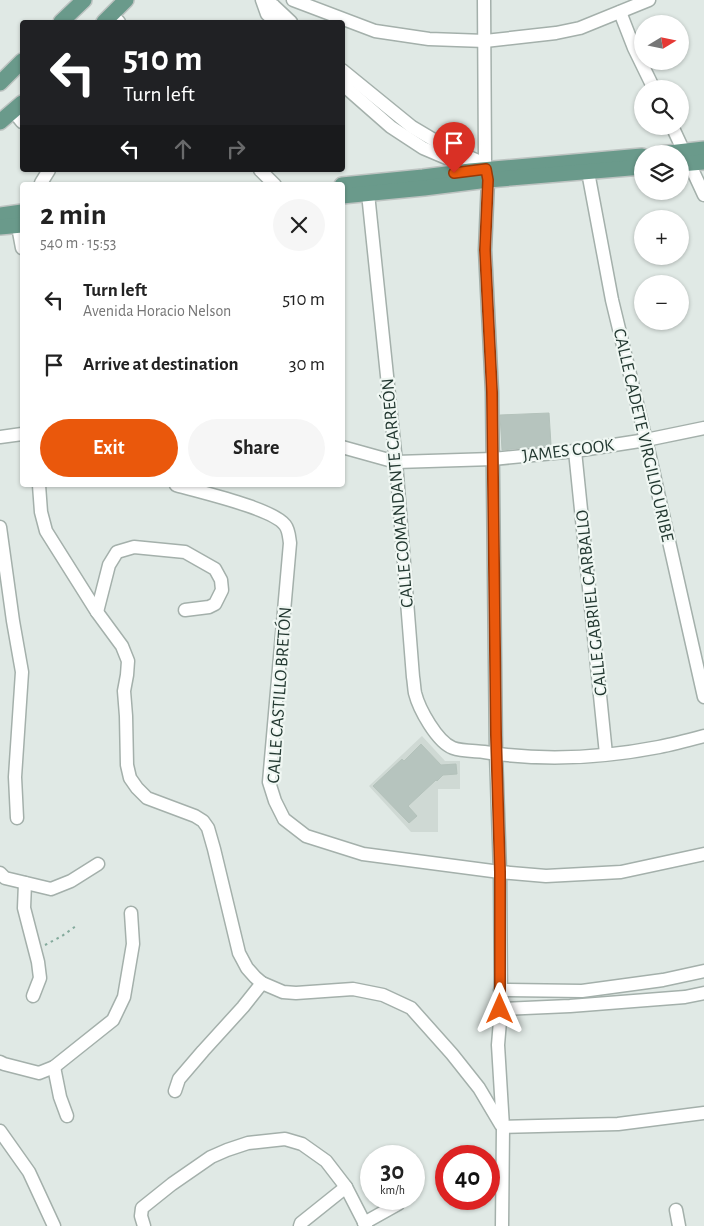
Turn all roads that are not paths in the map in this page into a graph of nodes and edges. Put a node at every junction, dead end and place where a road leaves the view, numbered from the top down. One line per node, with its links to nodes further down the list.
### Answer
1 (84, 0): 8 (main road)
2 (126, 0): 9 (main road)
3 (263, 0): 10 (street); 11 (street)
4 (293, 0): 12 (street)
5 (484, 0): 12 (street)
6 (649, 0): 7 (street)
7 (620, 12): 12 (street); 16 (street)
8 (63, 20)
9 (112, 20)
10 (274, 20)
11 (289, 20)
12 (485, 41): 24 (street)
13 (20, 64): 15 (main road)
14 (345, 72): 24 (street)
15 (2, 78)
16 (650, 80)
17 (345, 87): 27 (street)
18 (20, 112): 19 (main road)
19 (0, 122)
20 (704, 149): 22 (main road)
21 (634, 157): 24 (main road)
22 (689, 160): 32 (street)
23 (634, 168): 26 (main road)
24 (486, 171): 26 (main road); 27 (main road); 42 (street)
25 (262, 172): 28 (street)
26 (588, 172): 39 (street, CALLE CADETE VIRGILIO URIBE)
27 (471, 176): 30 (main road)
28 (272, 182)
29 (345, 185): 30 (main road)
30 (368, 189): 31 (main road); 43 (street, CALLE COMANDANTE CARREÓN)
31 (345, 195)
32 (704, 195)
33 (0, 215): 34 (main road)
34 (20, 218): 35 (main road)
35 (0, 227)
36 (704, 428): 39 (street, JAMES COOK)
37 (20, 434): 38 (street)
38 (0, 437)
39 (646, 440): 41 (street, JAMES COOK); 49 (street, CALLE CADETE VIRGILIO URIBE)
40 (345, 448): 43 (street, JAMES COOK)
41 (575, 451): 42 (street, JAMES COOK); 52 (street, CALLE GABRIEL CARBALLO)
42 (493, 459): 43 (street, JAMES COOK); 51 (street)
43 (396, 462): 51 (street, CALLE COMANDANTE CARREÓN)
44 (38, 487): 48 (street)
45 (183, 487): 56 (street, CALLE CASTILLO BRETÓN)
46 (0, 527): 53 (street)
47 (184, 610): 48 (street)
48 (97, 612): 61 (street)
49 (704, 697)
50 (704, 736): 52 (street, CALLE COMANDANTE CARREÓN)
51 (496, 754): 52 (street, CALLE COMANDANTE CARREÓN); 56 (street)
52 (606, 754)
53 (17, 818)
54 (704, 854): 56 (street, CALLE CASTILLO BRETÓN)
55 (98, 864): 58 (street)
56 (500, 872): 62 (street)
57 (0, 874): 58 (street)
58 (25, 883): 64 (street)
59 (131, 913): 67 (street)
60 (704, 971): 62 (street)
61 (262, 983): 68 (street); 71 (street)
62 (500, 990): 65 (street)
63 (704, 993): 65 (street)
64 (34, 996)
65 (500, 1009): 71 (street)
66 (2, 1065): 67 (street)
67 (54, 1067): 70 (street)
68 (175, 1091)
69 (704, 1113): 71 (street)
70 (66, 1116)
71 (503, 1127): 80 (street)
72 (0, 1132): 77 (street)
73 (346, 1187): 76 (street); 78 (street); 79 (street)
74 (388, 1210): 76 (street)
75 (676, 1210): 81 (street)
76 (365, 1224)
77 (54, 1226)
78 (144, 1226)
79 (300, 1226)
80 (502, 1226)
81 (678, 1226)

